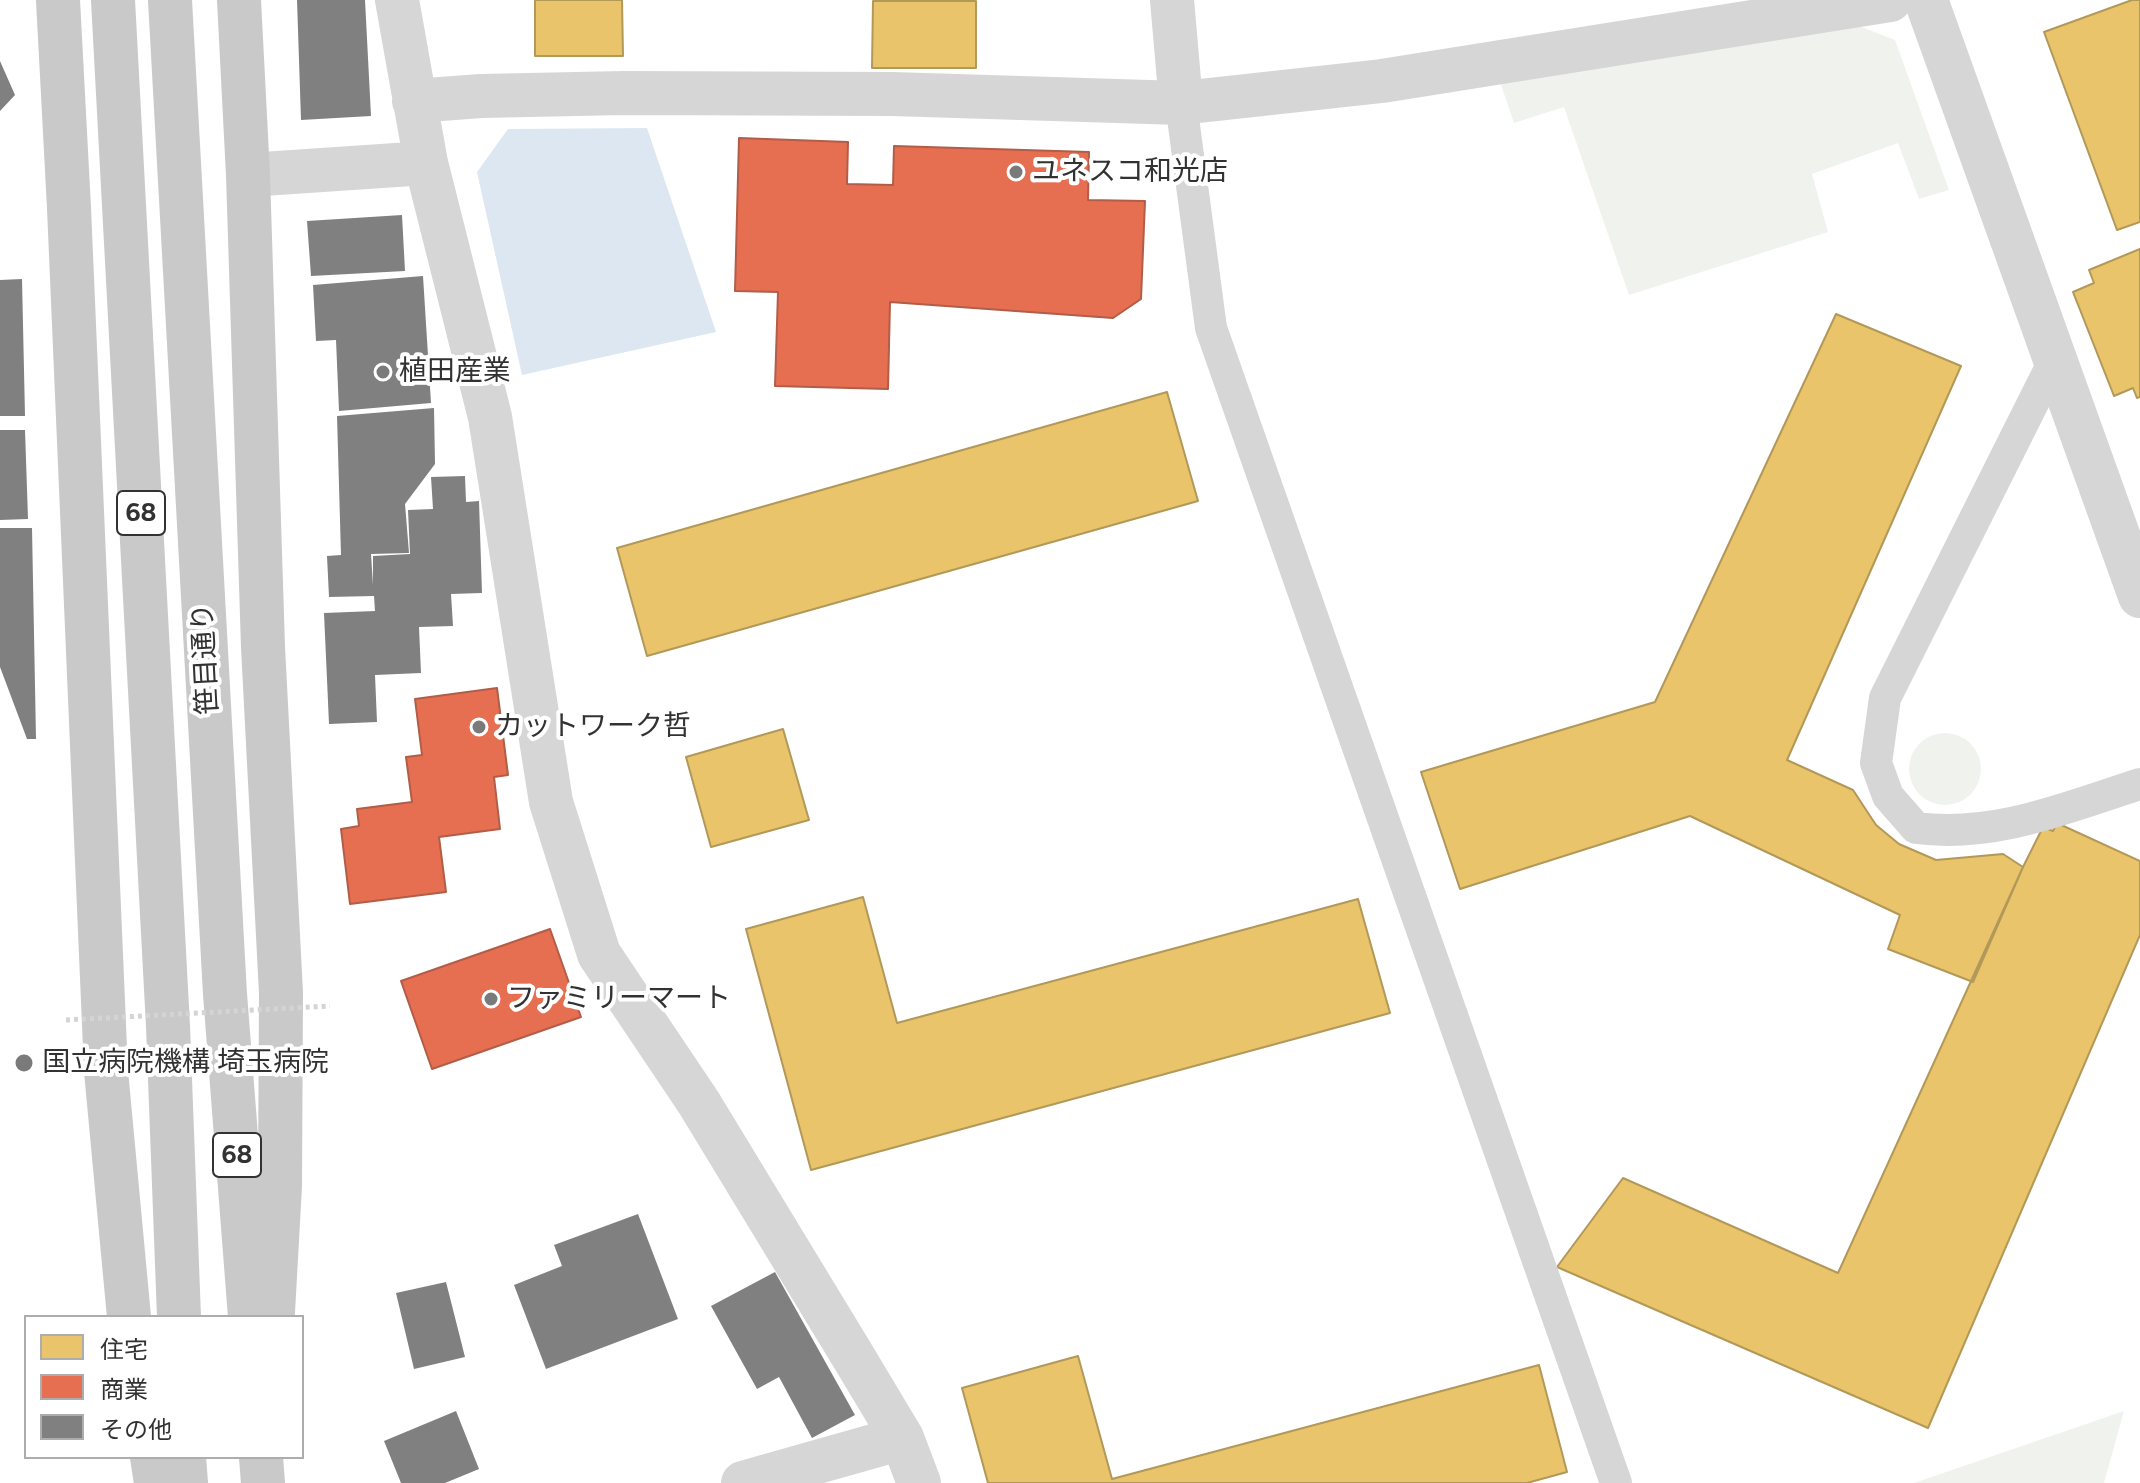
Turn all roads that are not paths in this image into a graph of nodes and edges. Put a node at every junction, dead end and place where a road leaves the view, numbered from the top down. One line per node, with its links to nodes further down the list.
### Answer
1 (58, 0): 16 (main road)
2 (113, 0): 17 (main road, 笹目通り / 68)
3 (170, 0): 18 (main road, 笹目通り / 68)
4 (239, 0): 12 (main road)
5 (397, 0): 9 (street)
6 (1172, 0): 10 (street)
7 (1890, 0): 10 (street)
8 (1926, 0): 13 (street)
9 (414, 101): 10 (street); 11 (street)
10 (1181, 103): 27 (lane)
11 (426, 163): 12 (street); 20 (street)
12 (248, 175): 19 (main road)
13 (2055, 359): 14 (street); 15 (lane)
14 (2140, 596)
15 (2140, 784)
16 (129, 1315)
17 (179, 1315)
18 (250, 1315)
19 (272, 1315)
20 (902, 1438): 25 (street); 26 (street)
21 (152, 1459): 23 (main road)
22 (184, 1459): 24 (main road)
23 (156, 1483)
24 (186, 1483)
25 (743, 1483)
26 (919, 1483)
27 (1616, 1483)

